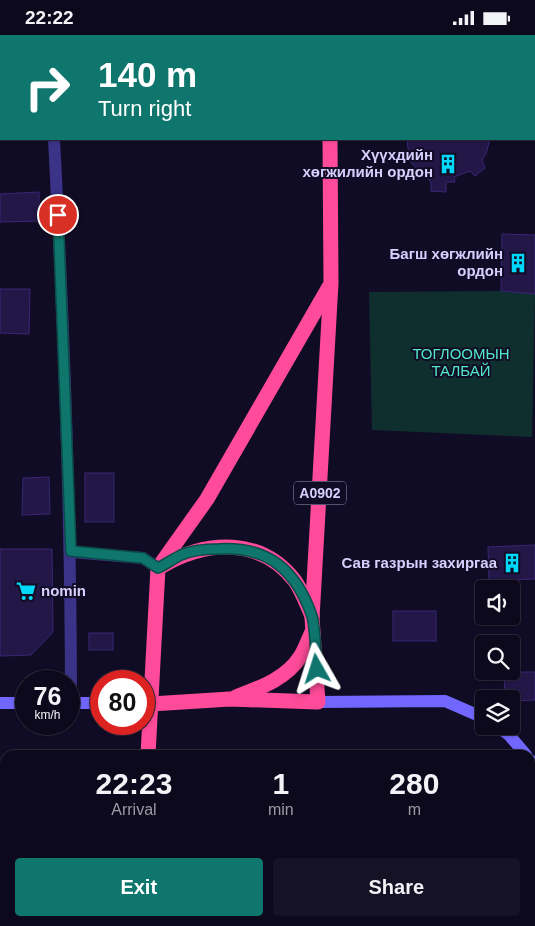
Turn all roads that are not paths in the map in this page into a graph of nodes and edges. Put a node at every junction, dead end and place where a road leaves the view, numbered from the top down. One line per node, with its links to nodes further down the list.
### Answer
1 (54, 140): 4 (street)
2 (330, 140): 3 (highway, A0902)
3 (331, 283): 5 (highway); 6 (highway, A0902)
4 (71, 551): 5 (street); 7 (street)
5 (158, 568): 6 (highway); 8 (highway)
6 (313, 624): 9 (highway); 10 (highway, A0902)
7 (70, 670)
8 (150, 670)
9 (230, 699): 10 (highway); 13 (highway)
10 (318, 702): 14 (main road)
11 (0, 703): 12 (main road)
12 (15, 703)
13 (155, 704)
14 (475, 714)
15 (148, 735): 17 (highway)
16 (509, 735): 18 (main road)
17 (148, 750)
18 (522, 750)

